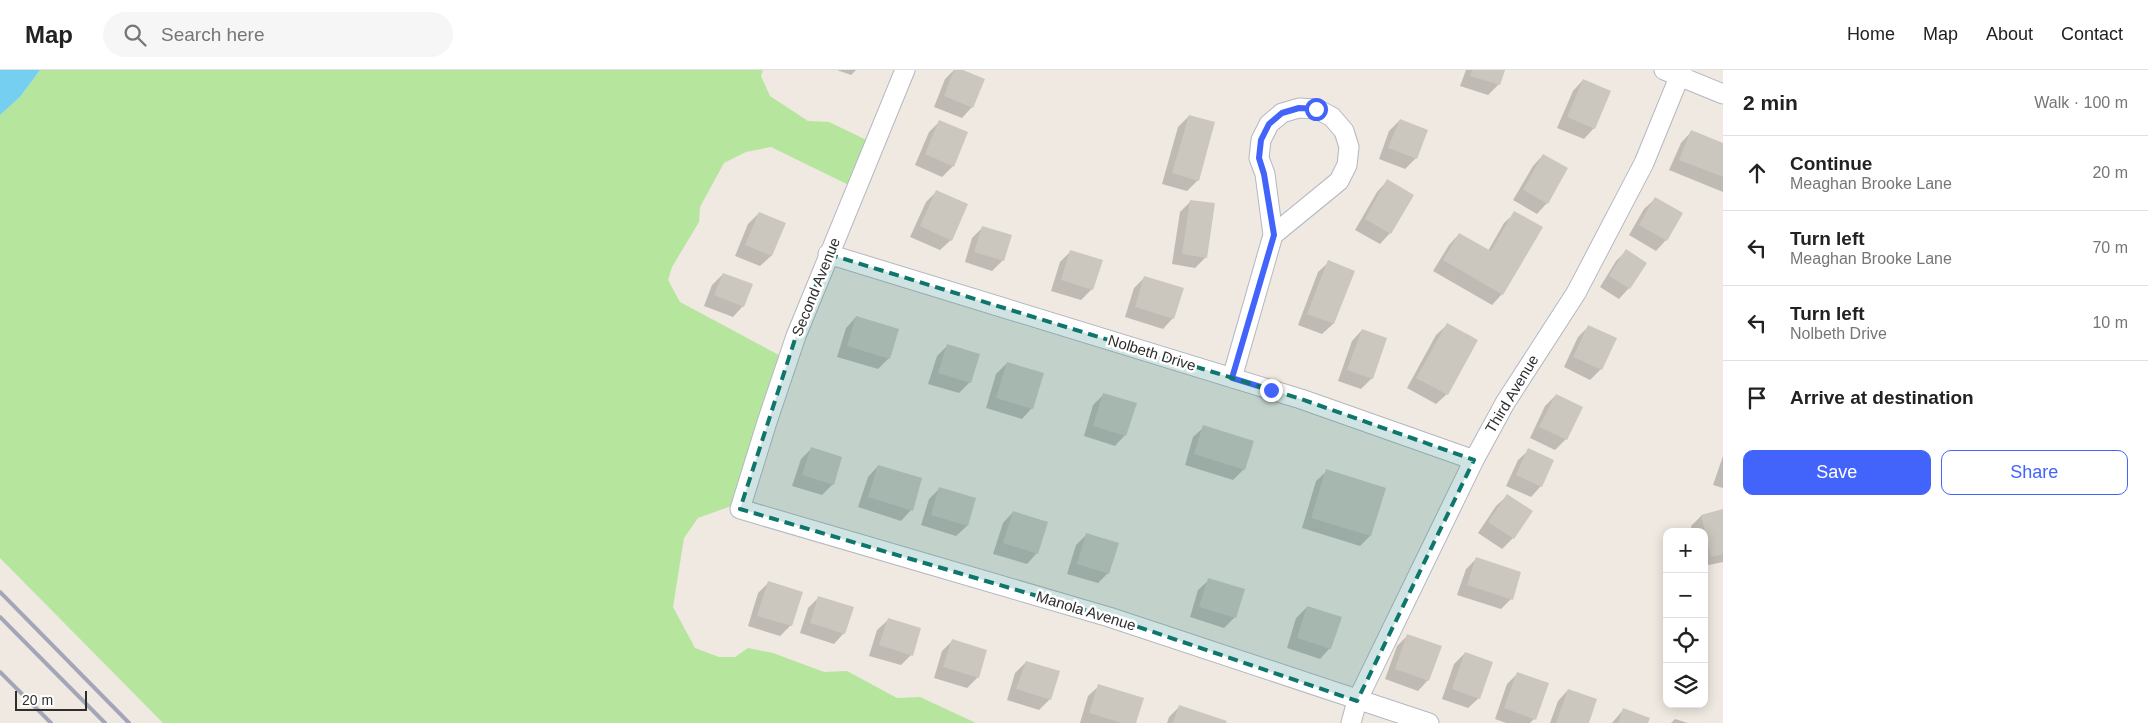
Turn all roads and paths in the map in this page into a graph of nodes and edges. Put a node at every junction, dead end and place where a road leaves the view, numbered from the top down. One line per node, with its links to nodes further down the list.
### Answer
1 (905, 70): 5 (street, Second Avenue)
2 (1675, 72): 3 (street); 7 (street, Third Avenue)
3 (1723, 94)
4 (1274, 235): 4 (street); 6 (street)
5 (828, 254): 6 (street, Nolbeth Drive); 8 (street, Second Avenue)
6 (1232, 378): 7 (street, Nolbeth Drive)
7 (1474, 460): 9 (street, Third Avenue)
8 (740, 509): 9 (street, Manola Avenue)
9 (1358, 701): 10 (street, Third Avenue); 11 (street, Manola Avenue)
10 (1351, 723)
11 (1429, 723)

